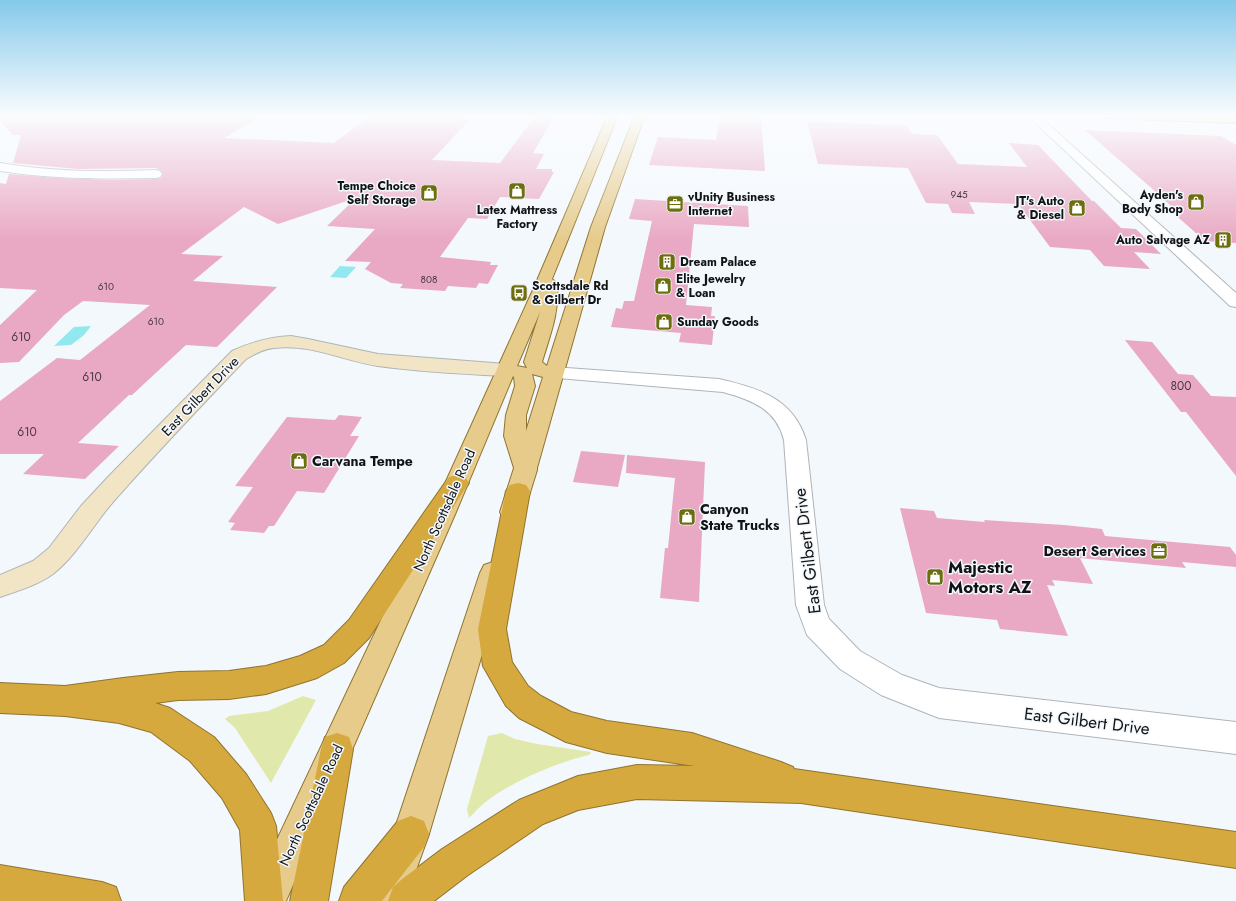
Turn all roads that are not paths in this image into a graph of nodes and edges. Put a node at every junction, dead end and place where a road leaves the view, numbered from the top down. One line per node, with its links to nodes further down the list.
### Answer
1 (595, 157): 6 (main road, North Scottsdale Road)
2 (624, 157): 9 (main road)
3 (1078, 157): 7 (street)
4 (0, 168): 5 (street)
5 (156, 174)
6 (547, 272): 8 (main road, North Scottsdale Road); 9 (main road)
7 (1236, 302)
8 (506, 370): 10 (main road); 11 (main road, North Scottsdale Road); 12 (street, East Gilbert Drive)
9 (553, 373): 10 (main road); 15 (street, East Gilbert Drive)
10 (522, 481): 17 (highway); 18 (main road)
11 (457, 483): 14 (highway); 16 (main road, North Scottsdale Road)
12 (0, 586)
13 (0, 698): 14 (highway)
14 (65, 701): 22 (highway)
15 (1236, 738)
16 (337, 748): 22 (main road, North Scottsdale Road); 23 (highway)
17 (801, 786): 19 (highway); 26 (highway)
18 (411, 834): 24 (highway); 25 (main road)
19 (1236, 850)
20 (0, 884): 21 (highway)
21 (102, 901)
22 (266, 901)
23 (309, 901)
24 (358, 901)
25 (386, 901)
26 (407, 901)

